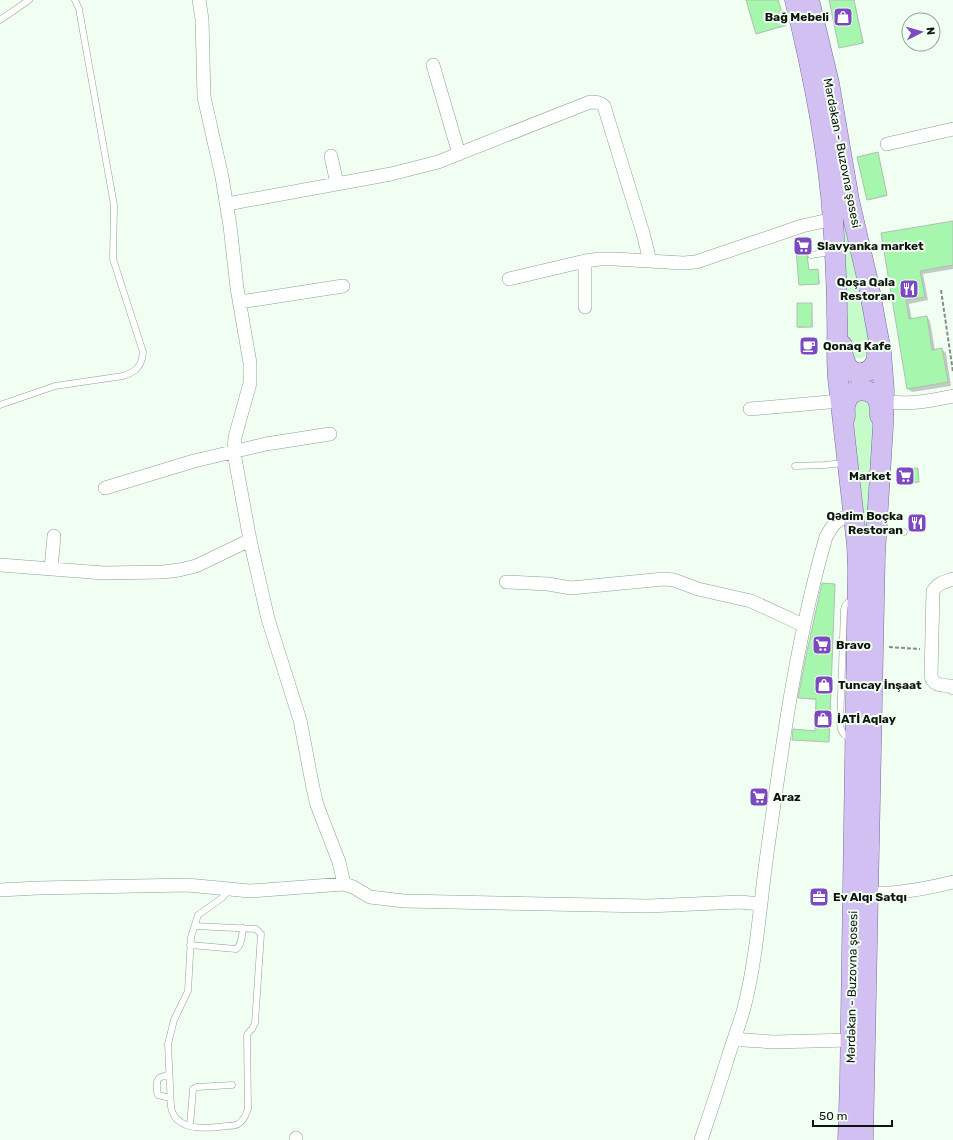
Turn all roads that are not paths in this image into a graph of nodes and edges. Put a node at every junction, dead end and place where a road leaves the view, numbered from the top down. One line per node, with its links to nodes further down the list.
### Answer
1 (29, 0): 6 (lane)
2 (75, 0): 28 (lane)
3 (199, 0): 13 (street)
4 (795, 0): 14 (main road, Mərdəkan - Buzovna şosesi)
5 (809, 0): 24 (main road, Mərdəkan - Buzovna şosesi)
6 (0, 20)
7 (434, 65): 10 (street)
8 (953, 129): 9 (street)
9 (887, 144)
10 (459, 154): 12 (street); 18 (street)
11 (331, 156): 12 (street)
12 (337, 184): 13 (street)
13 (227, 204): 21 (street)
14 (833, 219): 15 (main road, Mərdəkan - Buzovna şosesi); 18 (street)
15 (835, 252): 16 (lane); 23 (main road, Mərdəkan - Buzovna şosesi)
16 (811, 255)
17 (585, 261): 18 (street); 19 (street); 22 (street)
18 (650, 261)
19 (509, 279)
20 (344, 286): 21 (street)
21 (240, 302): 32 (street)
22 (585, 307)
23 (838, 315): 24 (main road); 26 (main road, Mərdəkan - Buzovna şosesi)
24 (878, 336): 27 (main road, Mərdəkan - Buzovna şosesi)
25 (953, 396): 27 (street)
26 (840, 401): 29 (street); 31 (main road, Mərdəkan - Buzovna şosesi)
27 (881, 401): 31 (main road); 37 (main road, Mərdəkan - Buzovna şosesi)
28 (0, 405)
29 (750, 409)
30 (330, 434): 32 (street)
31 (844, 435): 33 (main road, Mərdəkan - Buzovna şosesi)
32 (234, 451): 35 (street); 40 (street)
33 (848, 462): 34 (lane); 36 (main road, Mərdəkan - Buzovna şosesi)
34 (795, 466)
35 (105, 488)
36 (854, 515): 45 (street); 57 (main road, Mərdəkan - Buzovna şosesi)
37 (876, 530): 38 (lane); 51 (main road, Mərdəkan - Buzovna şosesi)
38 (904, 532)
39 (54, 536): 42 (street)
40 (250, 540): 42 (street); 48 (street)
41 (0, 565): 42 (street)
42 (51, 569)
43 (953, 580): 46 (street)
44 (506, 582): 45 (street)
45 (803, 625): 52 (street)
46 (953, 688)
47 (953, 882): 51 (street)
48 (344, 884): 50 (street); 52 (street)
49 (0, 890): 50 (street)
50 (229, 890): 53 (lane)
51 (867, 894): 64 (main road, Mərdəkan - Buzovna şosesi)
52 (760, 904): 56 (street)
53 (194, 926): 54 (lane); 55 (lane)
54 (243, 928): 55 (lane); 61 (lane)
55 (190, 945): 58 (lane)
56 (735, 1038): 57 (street); 62 (street)
57 (851, 1040): 63 (main road, Mərdəkan - Buzovna şosesi)
58 (169, 1074): 60 (lane); 60 (lane)
59 (232, 1085): 61 (lane)
60 (170, 1098): 61 (lane)
61 (190, 1126)
62 (701, 1140)
63 (848, 1140)
64 (863, 1140)

